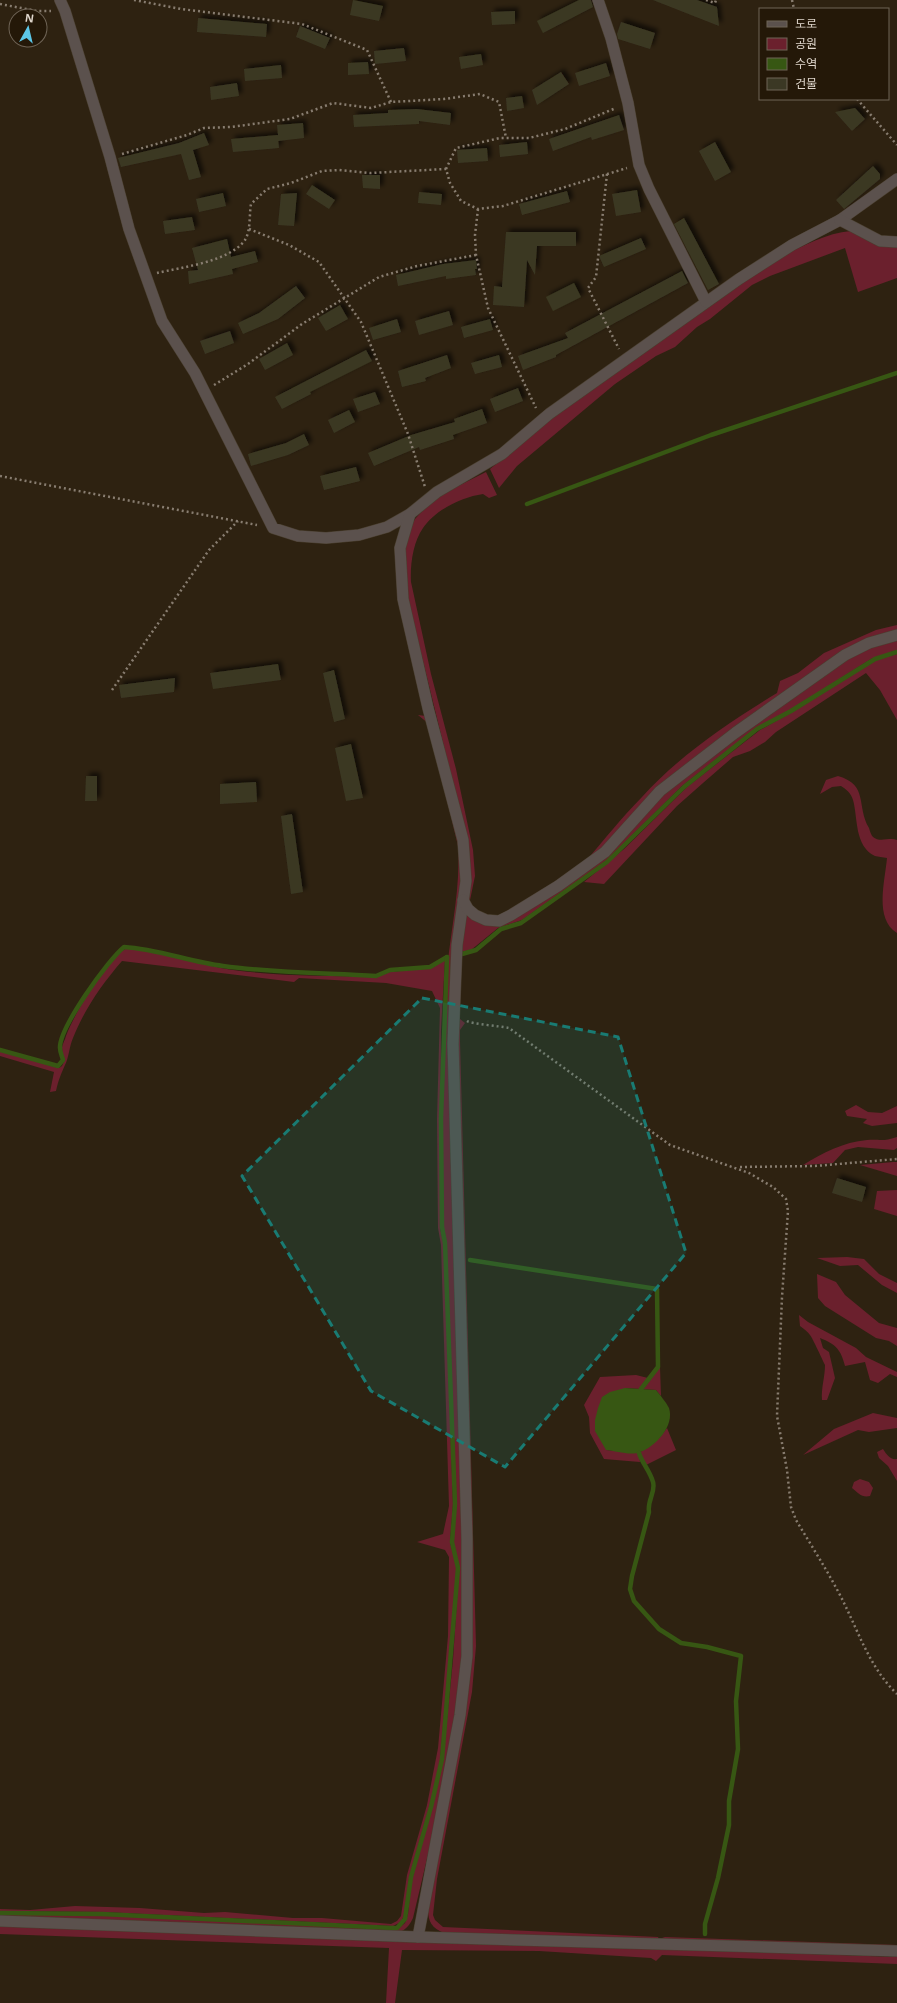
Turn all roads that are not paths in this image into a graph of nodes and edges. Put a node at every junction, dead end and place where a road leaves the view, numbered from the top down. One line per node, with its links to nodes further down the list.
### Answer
1 (60, 0): 7 (street)
2 (598, 0): 6 (street)
3 (897, 178): 4 (street)
4 (840, 220): 5 (street); 6 (street)
5 (897, 242)
6 (706, 302): 7 (street)
7 (410, 514): 9 (street)
8 (897, 635): 9 (street)
9 (463, 900): 11 (street)
10 (0, 1921): 11 (street)
11 (418, 1937): 12 (street)
12 (897, 1951)

